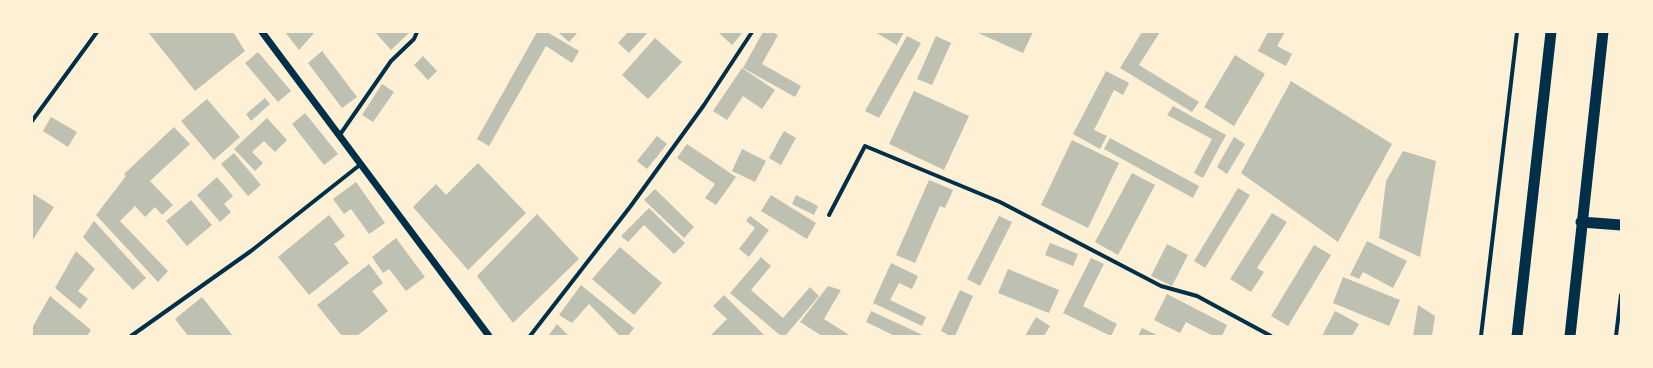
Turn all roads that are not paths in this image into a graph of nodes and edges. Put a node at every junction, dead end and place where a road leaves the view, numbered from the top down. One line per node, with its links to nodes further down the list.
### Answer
1 (97, 32): 8 (street)
2 (262, 32): 9 (street)
3 (417, 32): 9 (street)
4 (752, 32): 17 (street)
5 (1517, 32): 19 (street)
6 (1551, 32): 20 (highway)
7 (1603, 32): 12 (highway)
8 (32, 121)
9 (339, 136): 10 (street)
10 (361, 164): 15 (street); 16 (street)
11 (829, 215): 18 (street)
12 (1581, 222): 13 (highway); 21 (highway)
13 (1621, 225)
14 (1621, 295): 22 (street)
15 (131, 336)
16 (489, 336)
17 (530, 336)
18 (1272, 336)
19 (1481, 336)
20 (1517, 336)
21 (1570, 336)
22 (1616, 336)

